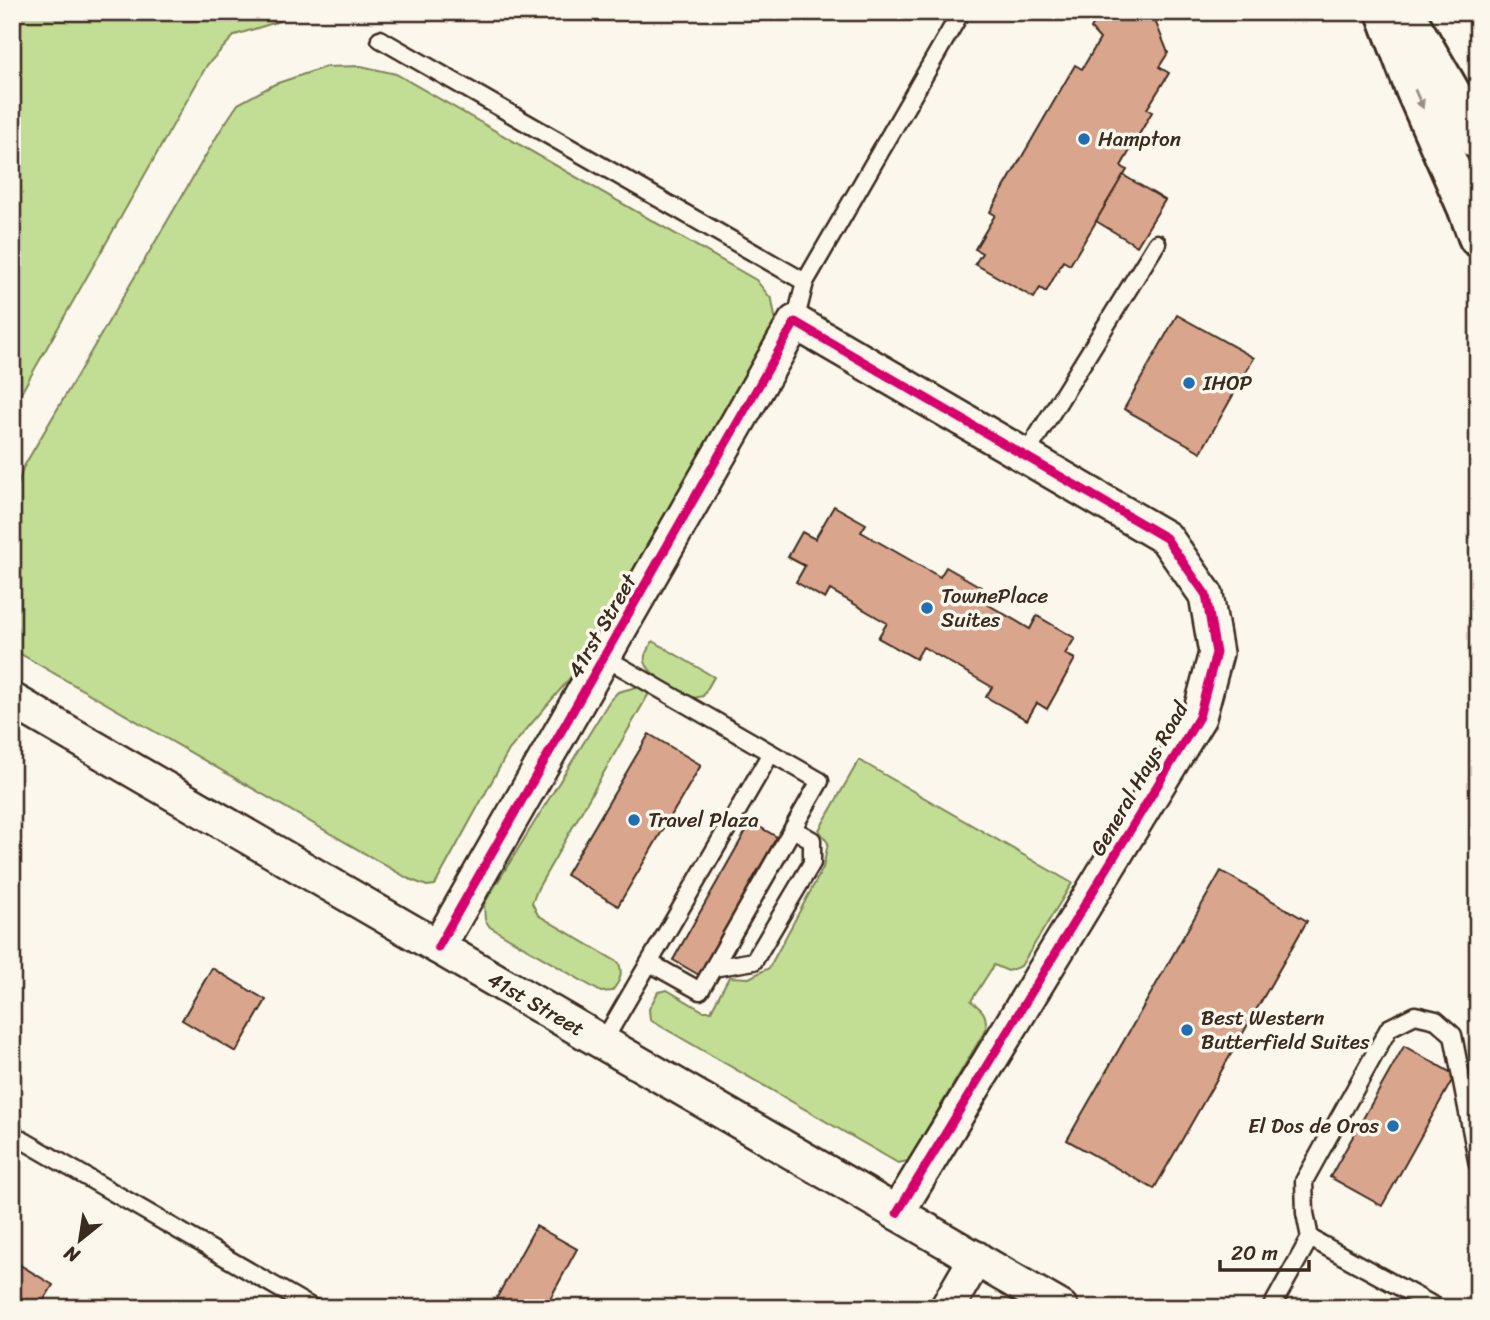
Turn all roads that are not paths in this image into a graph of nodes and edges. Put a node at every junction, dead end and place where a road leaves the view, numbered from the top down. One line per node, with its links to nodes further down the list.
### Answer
1 (961, 12): 8 (lane)
2 (1386, 12): 6 (highway, one-way to 6)
3 (1404, 12): 5 (highway)
4 (380, 38): 8 (lane)
5 (1478, 140)
6 (1478, 237)
7 (1157, 243): 10 (lane)
8 (805, 282): 9 (lane)
9 (795, 322): 10 (street, General Hays Road); 11 (street, 41rst Street)
10 (1025, 456): 21 (street, General Hays Road)
11 (604, 657): 13 (lane); 15 (street, 41rst Street)
12 (12, 700): 15 (street, 41st Street)
13 (771, 753): 14 (lane); 16 (lane)
14 (793, 829): 17 (lane); 17 (lane)
15 (438, 947): 18 (street, 41st Street)
16 (650, 963): 17 (lane); 18 (lane)
17 (713, 968)
18 (603, 1042): 21 (street, 41st Street)
19 (12, 1134): 24 (lane)
20 (1478, 1165): 22 (lane)
21 (897, 1213): 23 (street, 41st Street)
22 (1310, 1238): 27 (lane); 28 (lane)
23 (976, 1258): 25 (street); 26 (street, 41st Street)
24 (313, 1308)
25 (947, 1308)
26 (1061, 1308)
27 (1271, 1308)
28 (1437, 1308)

